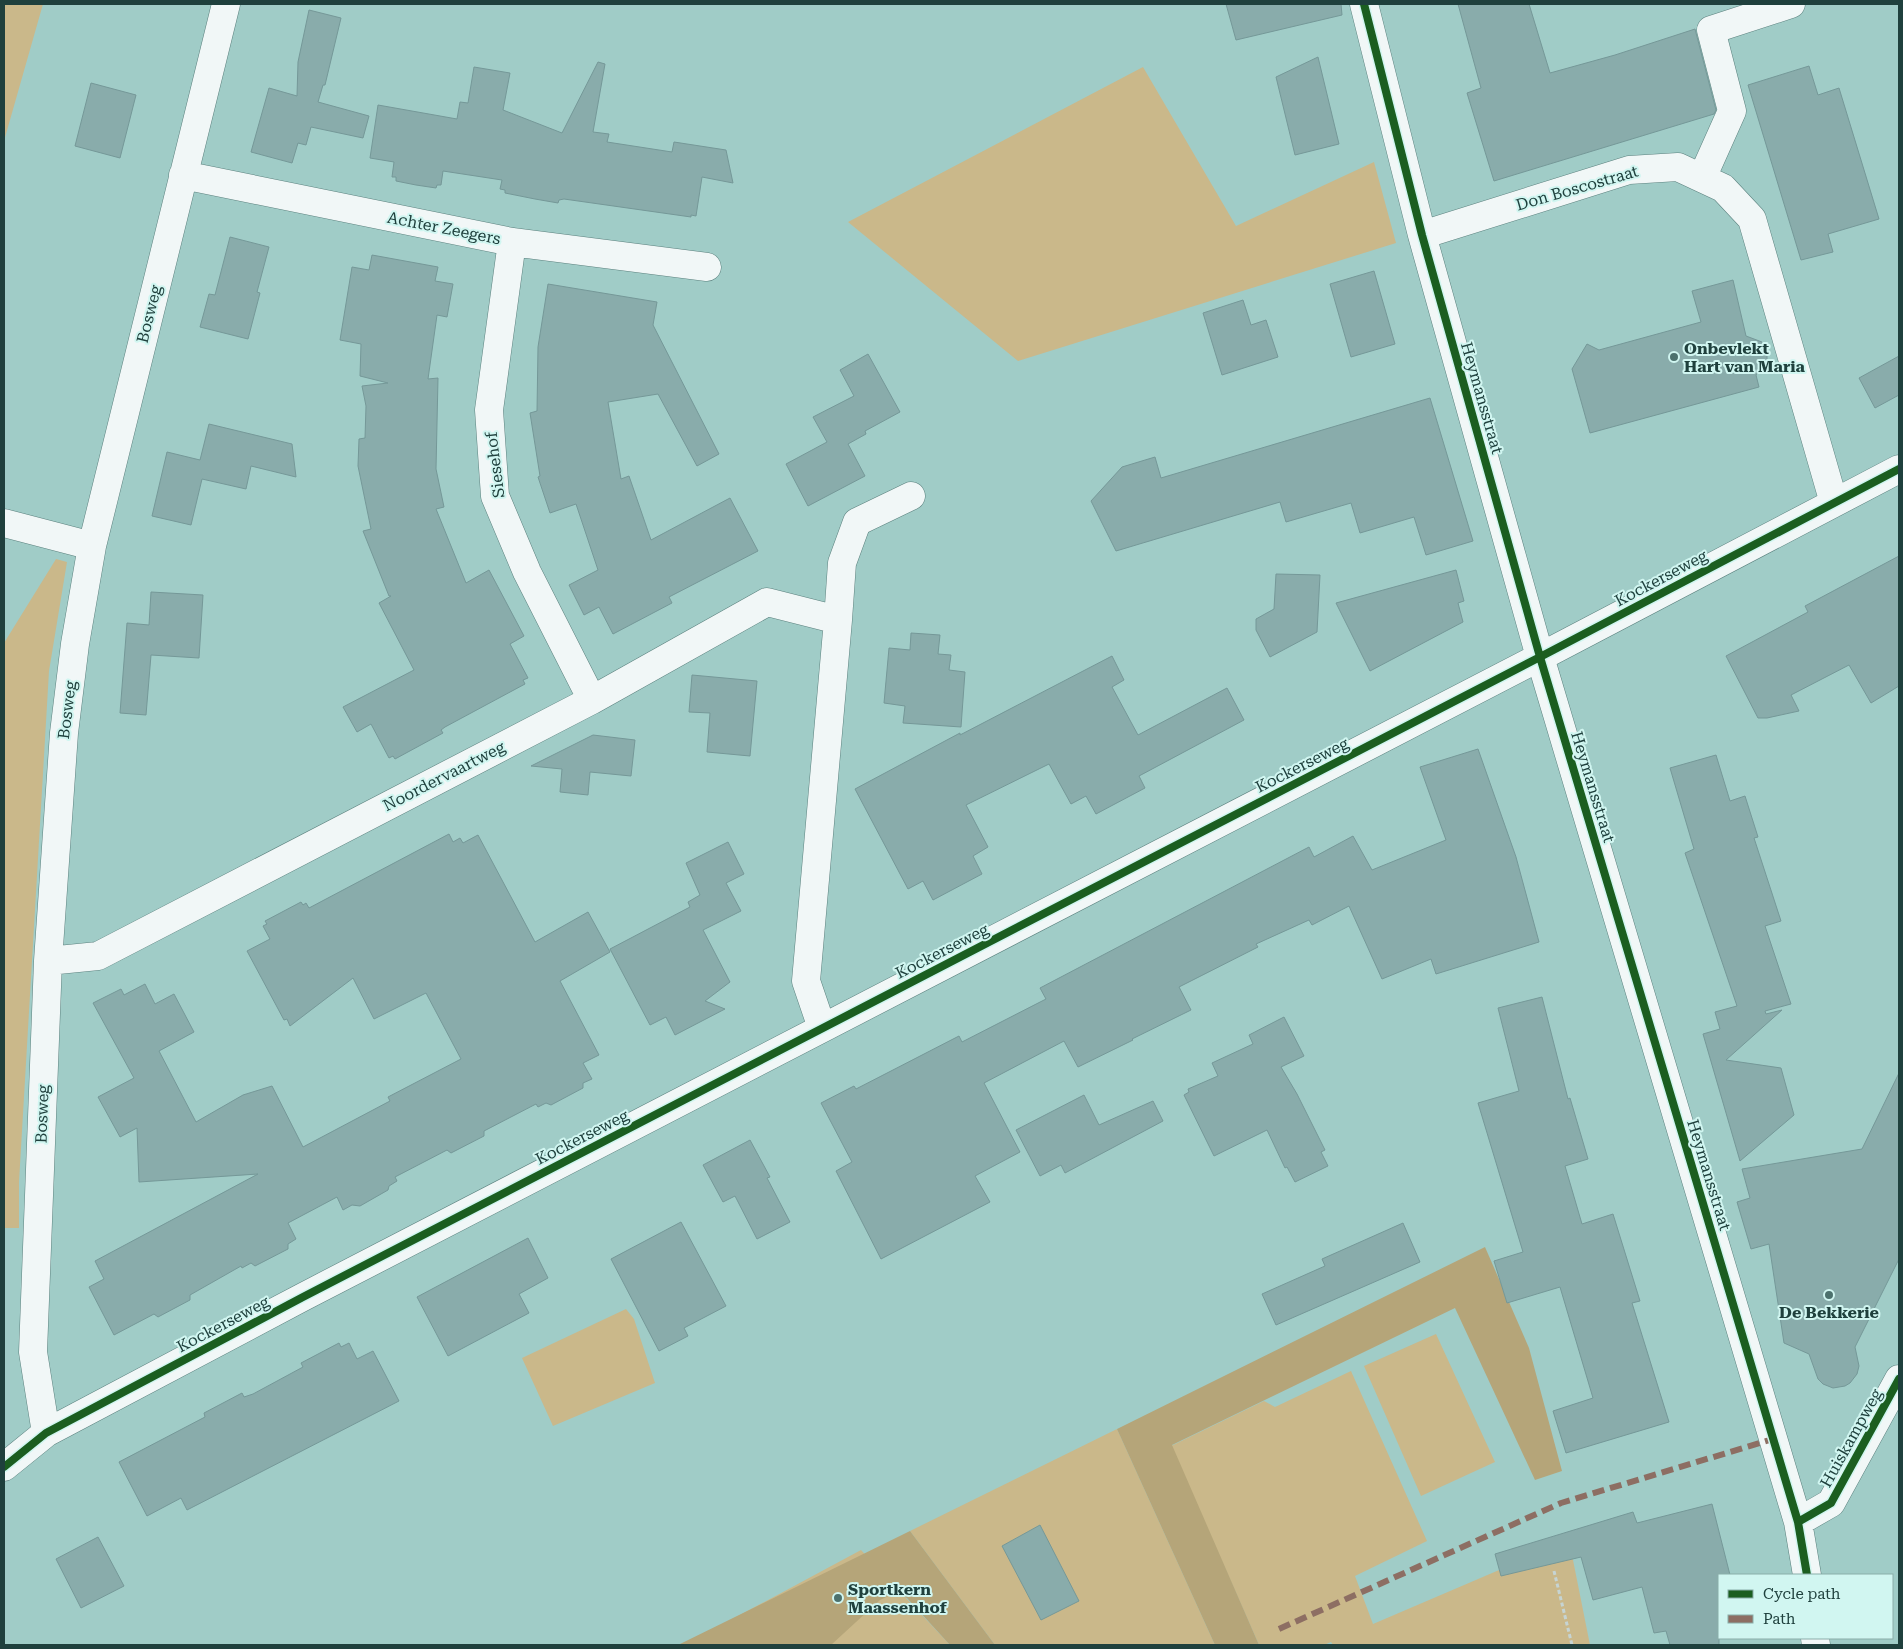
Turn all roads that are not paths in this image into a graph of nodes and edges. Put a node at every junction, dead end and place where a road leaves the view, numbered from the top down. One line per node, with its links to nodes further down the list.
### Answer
1 (226, 4): 4 (street, Bosweg)
2 (1364, 4): 6 (street, Heymansstraat)
3 (1791, 4): 5 (street)
4 (184, 175): 7 (street, Achter Zeegers); 13 (street, Bosweg)
5 (1702, 178): 6 (street, Don Boscostraat); 11 (street, Don Boscostraat)
6 (1422, 235): 15 (street, Heymansstraat)
7 (512, 242): 8 (street, Achter Zeegers); 16 (street, Siesehof)
8 (708, 267)
9 (1898, 472): 11 (street, Kockerseweg)
10 (911, 496): 14 (street)
11 (1834, 503): 15 (street, Kockerseweg)
12 (4, 523): 13 (street)
13 (92, 546): 17 (street, Bosweg)
14 (838, 620): 16 (street, Noordervaartweg); 18 (street)
15 (1540, 657): 18 (street, Kockerseweg); 22 (street, Heymansstraat)
16 (592, 700): 17 (street, Noordervaartweg)
17 (48, 961): 20 (street, Bosweg)
18 (822, 1028): 20 (street, Kockerseweg)
19 (1899, 1379): 22 (street, Huiskampweg)
20 (46, 1433): 21 (street, Kockerseweg)
21 (4, 1467)
22 (1798, 1522): 23 (street, Heymansstraat)
23 (1807, 1574)

